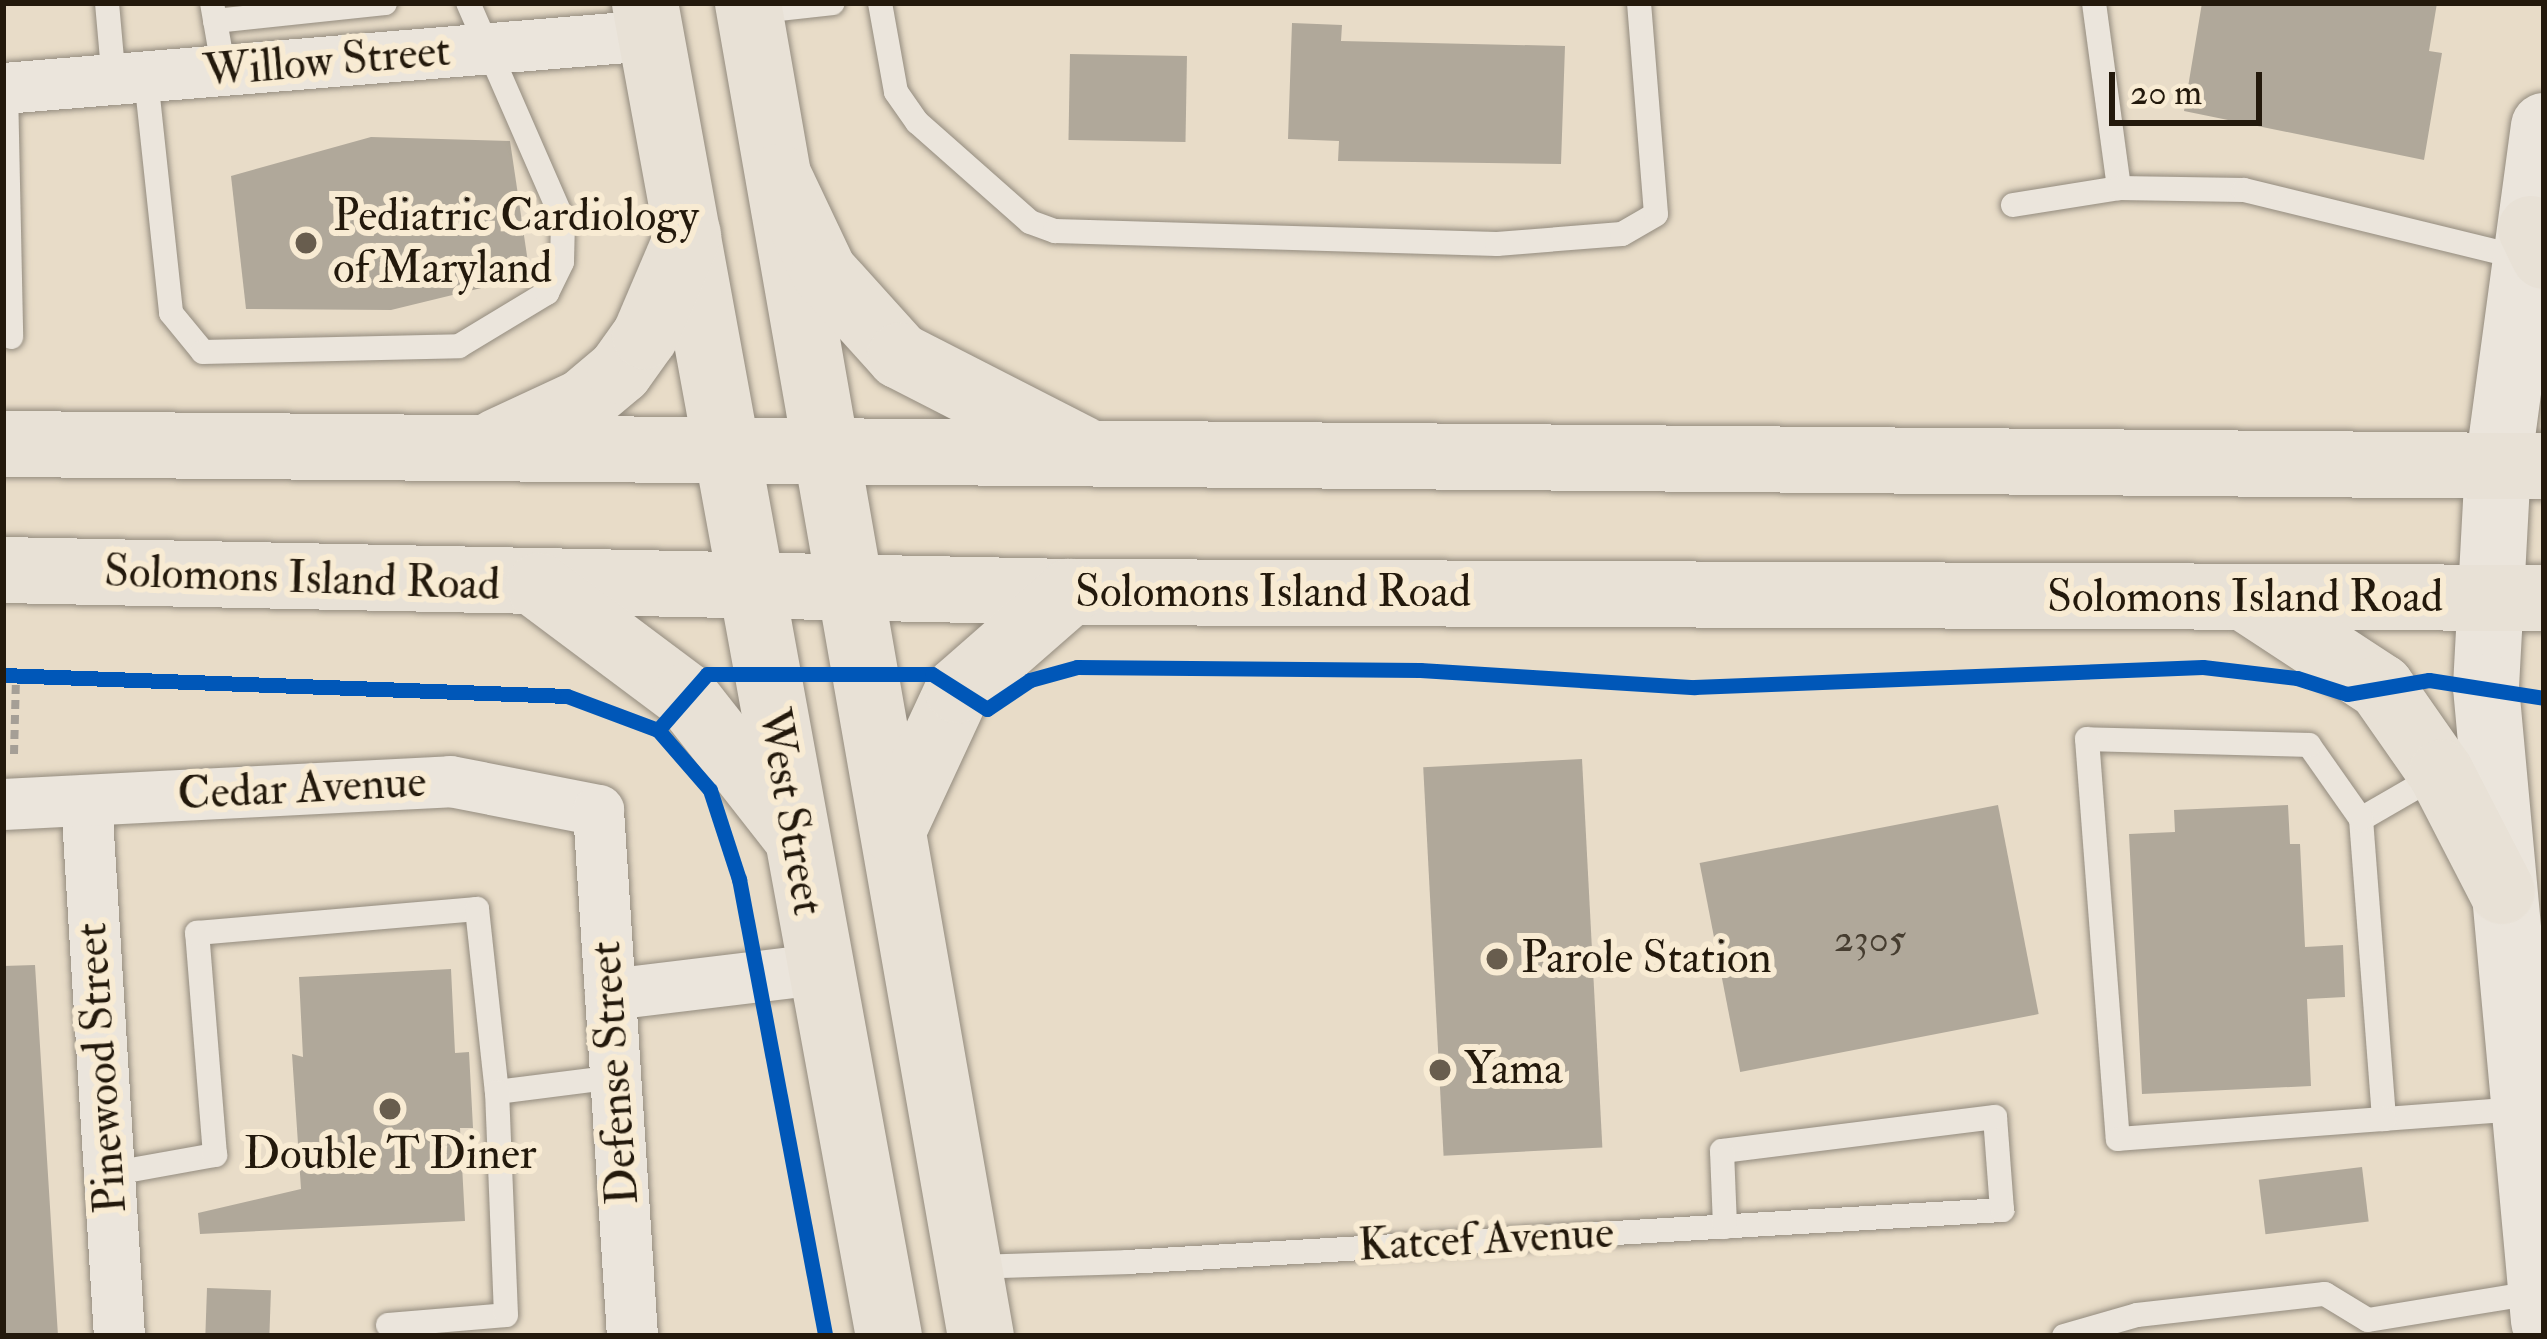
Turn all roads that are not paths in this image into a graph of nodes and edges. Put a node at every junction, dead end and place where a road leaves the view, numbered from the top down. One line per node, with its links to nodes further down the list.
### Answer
1 (107, 3): 12 (lane)
2 (385, 3): 8 (lane)
3 (833, 3): 7 (lane)
4 (880, 3): 5 (lane)
5 (1639, 3)
6 (2094, 3): 16 (lane)
7 (749, 8): 15 (main road)
8 (214, 12): 11 (lane)
9 (648, 19): 10 (street, Willow Street); 18 (main road, West Street)
10 (477, 25): 11 (street, Willow Street); 12 (lane)
11 (224, 71): 12 (street, Willow Street)
12 (130, 80): 13 (street, Willow Street)
13 (4, 88): 20 (lane)
14 (2544, 126): 19 (street)
15 (779, 177): 24 (main road); 25 (main road)
16 (2119, 188): 17 (lane); 19 (lane)
17 (2014, 205)
18 (688, 235): 22 (main road); 23 (main road, West Street)
19 (2534, 248): 26 (street)
20 (11, 337)
21 (3, 444): 22 (main road)
22 (482, 449): 23 (main road)
23 (728, 452): 24 (main road); 29 (main road, West Street)
24 (828, 453): 25 (main road); 30 (main road)
25 (1096, 456): 26 (main road)
26 (2521, 466): 33 (street)
27 (3, 570): 28 (main road, Solomons Island Road)
28 (539, 586): 29 (main road, Solomons Island Road); 40 (main road)
29 (752, 588): 30 (main road, Solomons Island Road); 40 (main road, West Street)
30 (851, 590): 31 (main road, Solomons Island Road); 39 (main road)
31 (1070, 592): 32 (main road, Solomons Island Road); 39 (main road)
32 (2245, 598): 33 (main road, Solomons Island Road); 34 (main road)
33 (2517, 599): 41 (street)
34 (2440, 773): 38 (lane); 41 (main road)
35 (86, 800): 36 (street, Cedar Avenue); 37 (street, Cedar Avenue); 48 (street, Pinewood Street)
36 (8, 804)
37 (598, 810): 43 (street, Defense Street)
38 (2361, 819): 47 (lane); 47 (lane)
39 (893, 830): 50 (main road)
40 (795, 836): 42 (main road, West Street)
41 (2502, 891): 45 (street)
42 (818, 969): 43 (street); 57 (main road, West Street)
43 (610, 994): 44 (street, Defense Street)
44 (616, 1077): 46 (lane); 56 (street, Defense Street)
45 (2529, 1086): 47 (lane); 51 (street)
46 (496, 1092): 48 (lane); 52 (lane)
47 (2384, 1119)
48 (109, 1174): 55 (street, Pinewood Street)
49 (1725, 1227): 49 (lane, Katcef Avenue); 50 (lane, Katcef Avenue)
50 (969, 1267): 58 (main road)
51 (2542, 1306): 53 (lane)
52 (388, 1325)
53 (2369, 1328): 54 (lane)
54 (2104, 1330): 59 (lane)
55 (119, 1336)
56 (632, 1336)
57 (889, 1336)
58 (981, 1336)
59 (2064, 1336)

